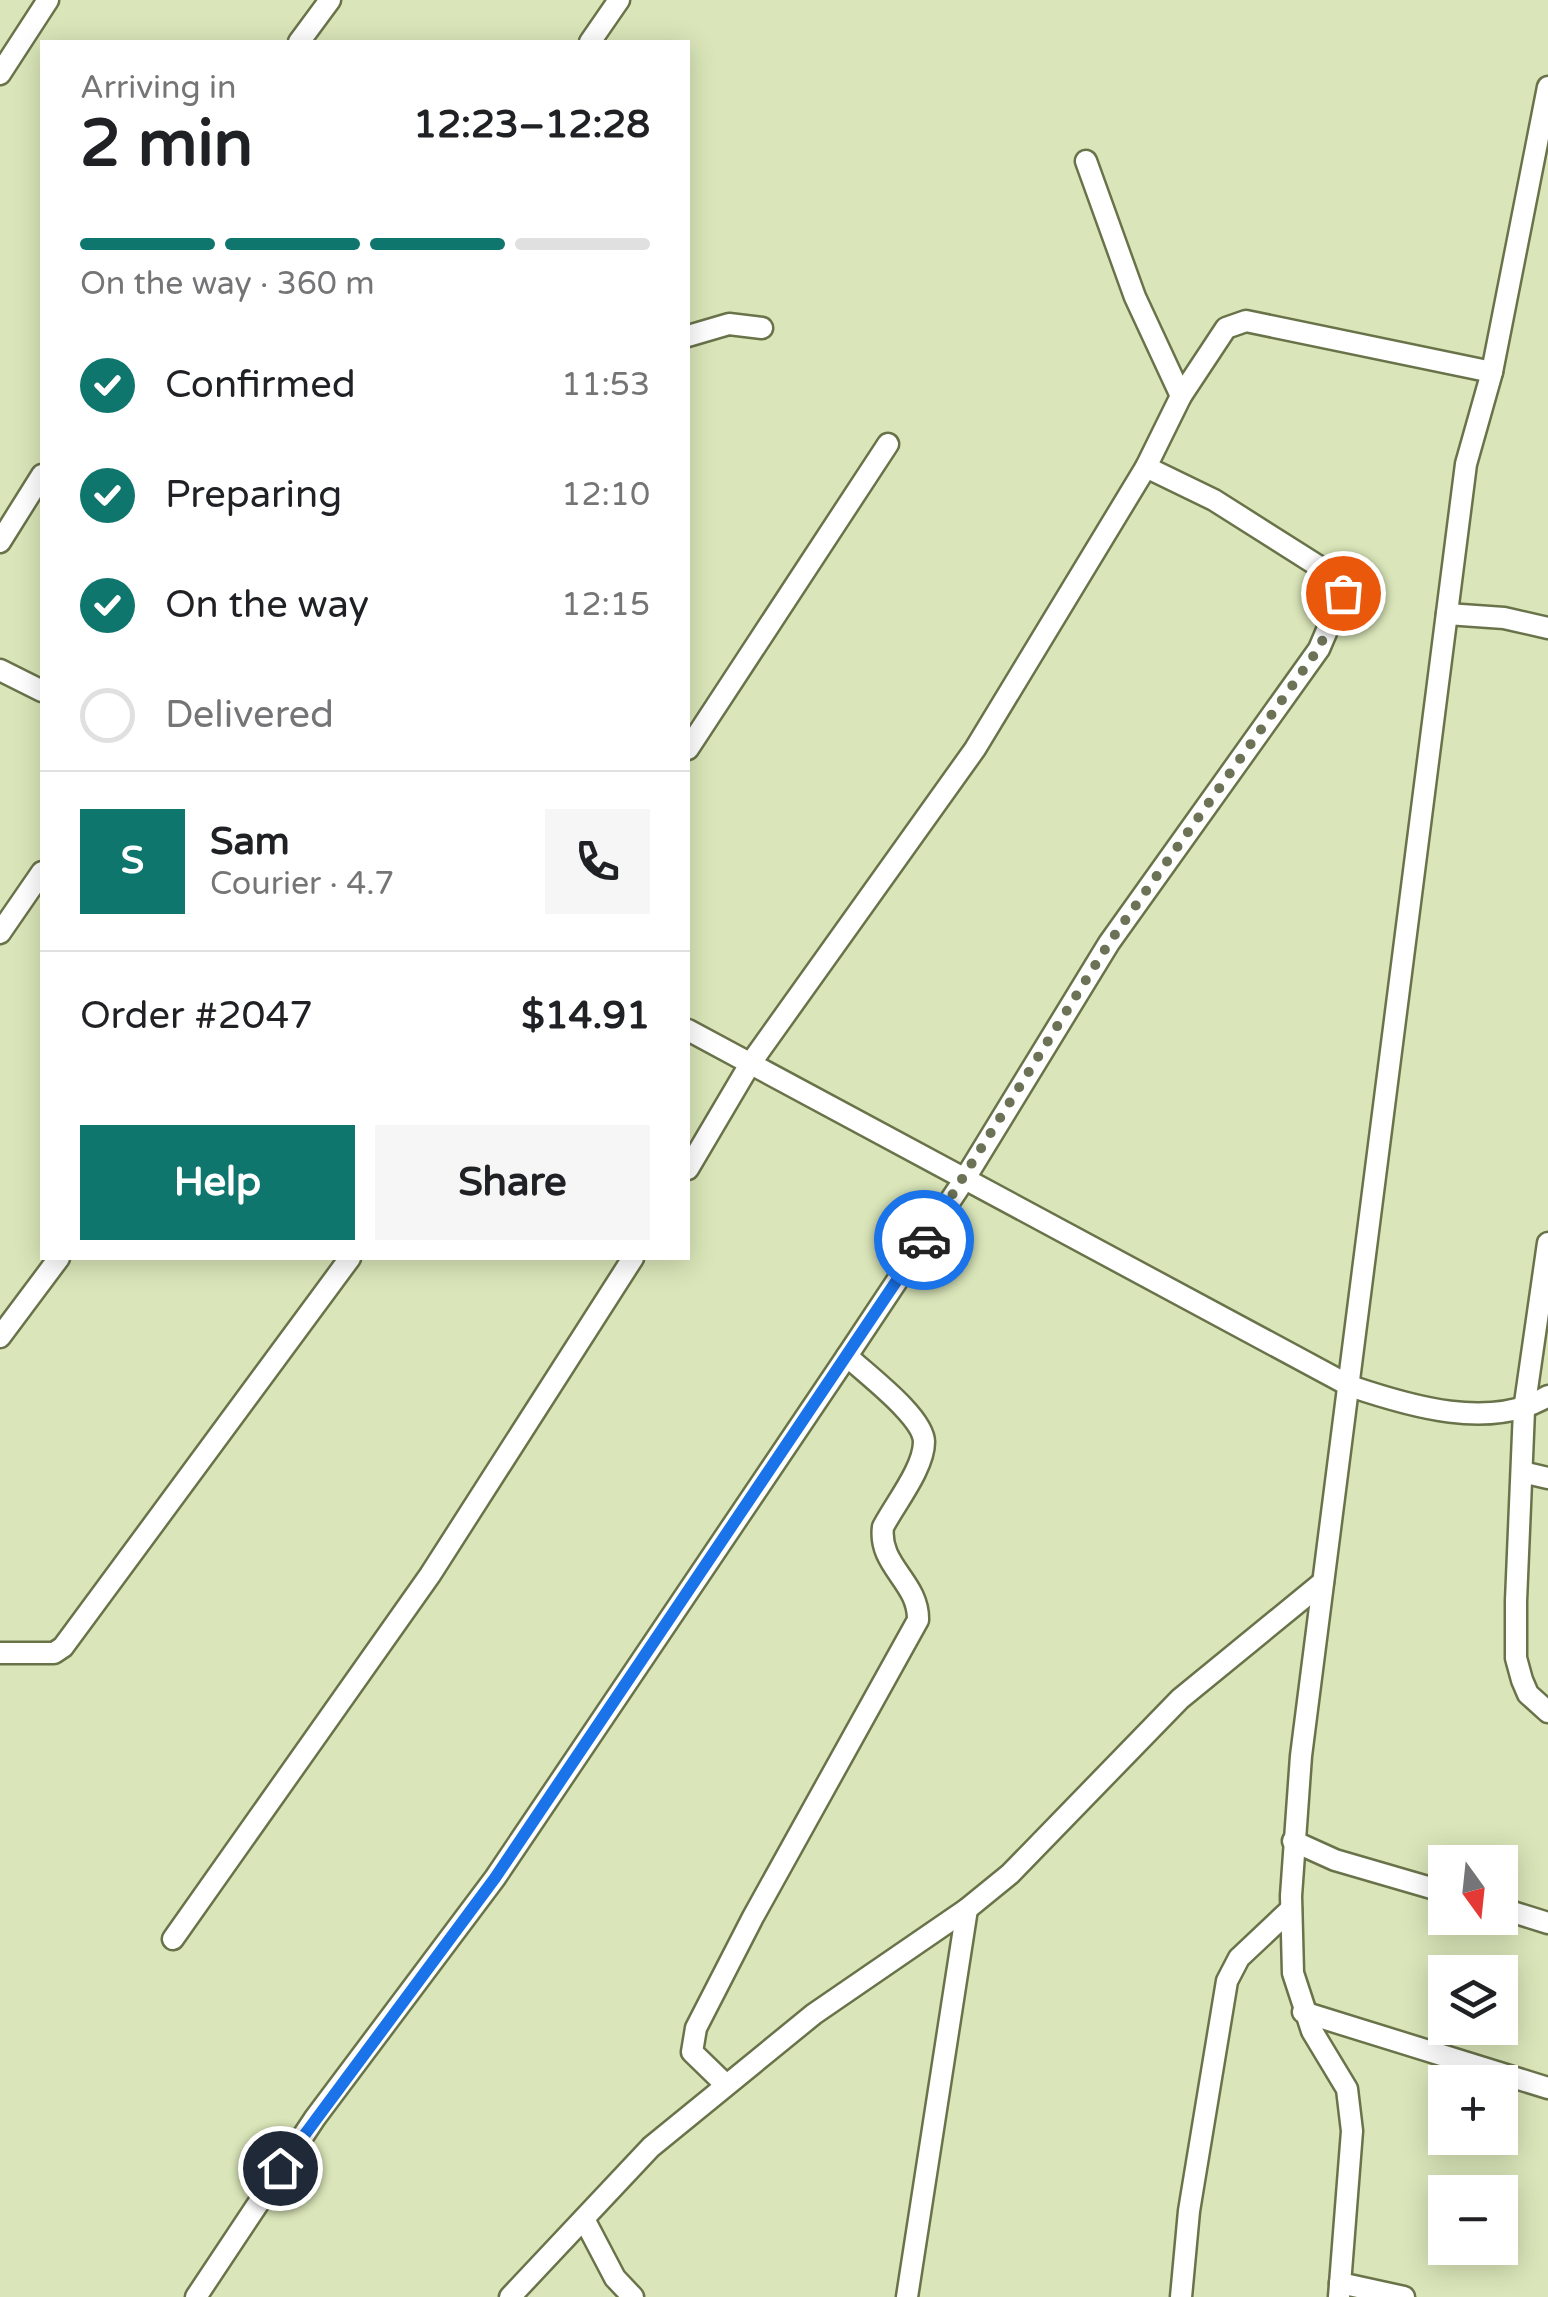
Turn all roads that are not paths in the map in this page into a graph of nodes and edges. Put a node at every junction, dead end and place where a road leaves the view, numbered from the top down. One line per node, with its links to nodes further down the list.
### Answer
1 (48, 0): 6 (street)
2 (330, 0): 4 (street)
3 (619, 0): 5 (street)
4 (300, 40)
5 (591, 40)
6 (0, 74)
7 (1548, 87): 11 (street)
8 (1086, 160): 12 (street)
9 (762, 328): 10 (street)
10 (690, 335)
11 (1492, 372): 12 (street); 17 (street)
12 (1180, 396): 14 (street)
13 (888, 444): 21 (street)
14 (1146, 467): 25 (street); 27 (street)
15 (40, 478): 16 (street)
16 (0, 542)
17 (1447, 614): 18 (street); 34 (street)
18 (1548, 628)
19 (0, 670): 20 (street)
20 (40, 690)
21 (690, 746)
22 (40, 875): 23 (street)
23 (0, 933)
24 (690, 1031): 25 (street)
25 (750, 1064): 26 (street); 27 (street)
26 (690, 1166)
27 (964, 1180): 33 (street); 34 (street)
28 (1548, 1242): 36 (street)
29 (58, 1260): 32 (street)
30 (349, 1260): 40 (street)
31 (632, 1260): 48 (street)
32 (0, 1337)
33 (847, 1356): 50 (street); 54 (street)
34 (1350, 1386): 36 (street); 39 (street)
35 (1548, 1396): 36 (street)
36 (1524, 1410): 37 (street)
37 (1522, 1472): 38 (street); 41 (street)
38 (1548, 1478)
39 (1323, 1582): 42 (street); 44 (street)
40 (0, 1654)
41 (1548, 1712)
42 (1294, 1841): 43 (street); 45 (street)
43 (1428, 1887)
44 (967, 1909): 50 (street); 57 (street)
45 (1291, 1909): 49 (street); 58 (street)
46 (1518, 1914): 47 (street)
47 (1548, 1924)
48 (173, 1939)
49 (1303, 2012): 51 (street); 53 (street)
50 (726, 2085): 52 (street)
51 (1548, 2088)
52 (584, 2218): 55 (street); 56 (street)
53 (1340, 2290): 59 (street)
54 (196, 2297)
55 (510, 2297)
56 (633, 2297)
57 (907, 2297)
58 (1181, 2297)
59 (1404, 2297)

